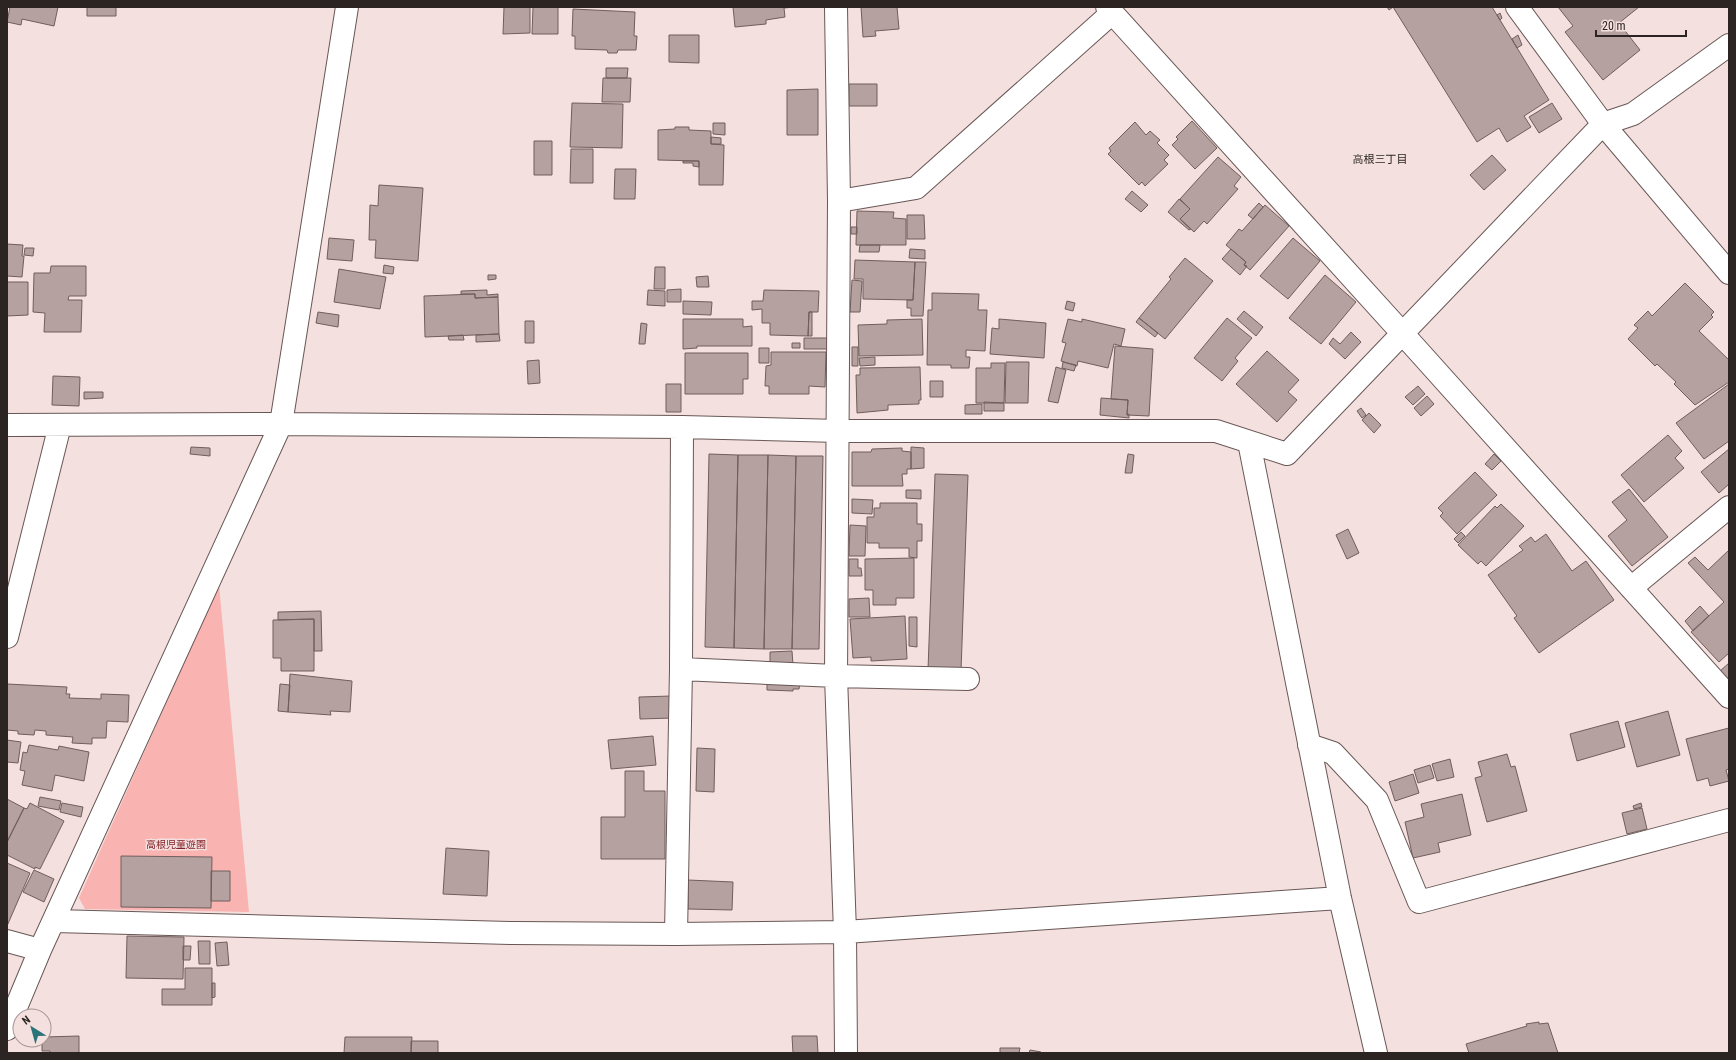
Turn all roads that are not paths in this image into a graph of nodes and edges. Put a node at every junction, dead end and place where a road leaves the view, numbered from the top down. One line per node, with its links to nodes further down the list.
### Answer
1 (347, 7): 10 (street)
2 (836, 7): 7 (street)
3 (1517, 7): 6 (street)
4 (1110, 10): 7 (street); 9 (street)
5 (1729, 45): 6 (street)
6 (1603, 124): 8 (street); 9 (street)
7 (839, 201): 14 (street)
8 (1729, 272)
9 (1403, 334): 15 (street); 17 (street)
10 (281, 424): 12 (street); 13 (street); 26 (street)
11 (7, 425): 12 (street)
12 (60, 425): 18 (street)
13 (682, 427): 14 (street); 19 (street)
14 (839, 431): 15 (street); 20 (street)
15 (1249, 442): 23 (street)
16 (1729, 507): 17 (street)
17 (1631, 588): 22 (street)
18 (7, 636)
19 (681, 669): 20 (street); 28 (street)
20 (836, 676): 21 (street); 27 (street)
21 (968, 679)
22 (1729, 697)
23 (1309, 745): 24 (street); 25 (street)
24 (1729, 820)
25 (1340, 898): 27 (street); 33 (street)
26 (54, 921): 28 (street); 30 (street)
27 (845, 932): 28 (street); 32 (street)
28 (676, 934)
29 (7, 941): 30 (street)
30 (40, 950): 31 (street)
31 (7, 1028)
32 (846, 1053)
33 (1376, 1053)

